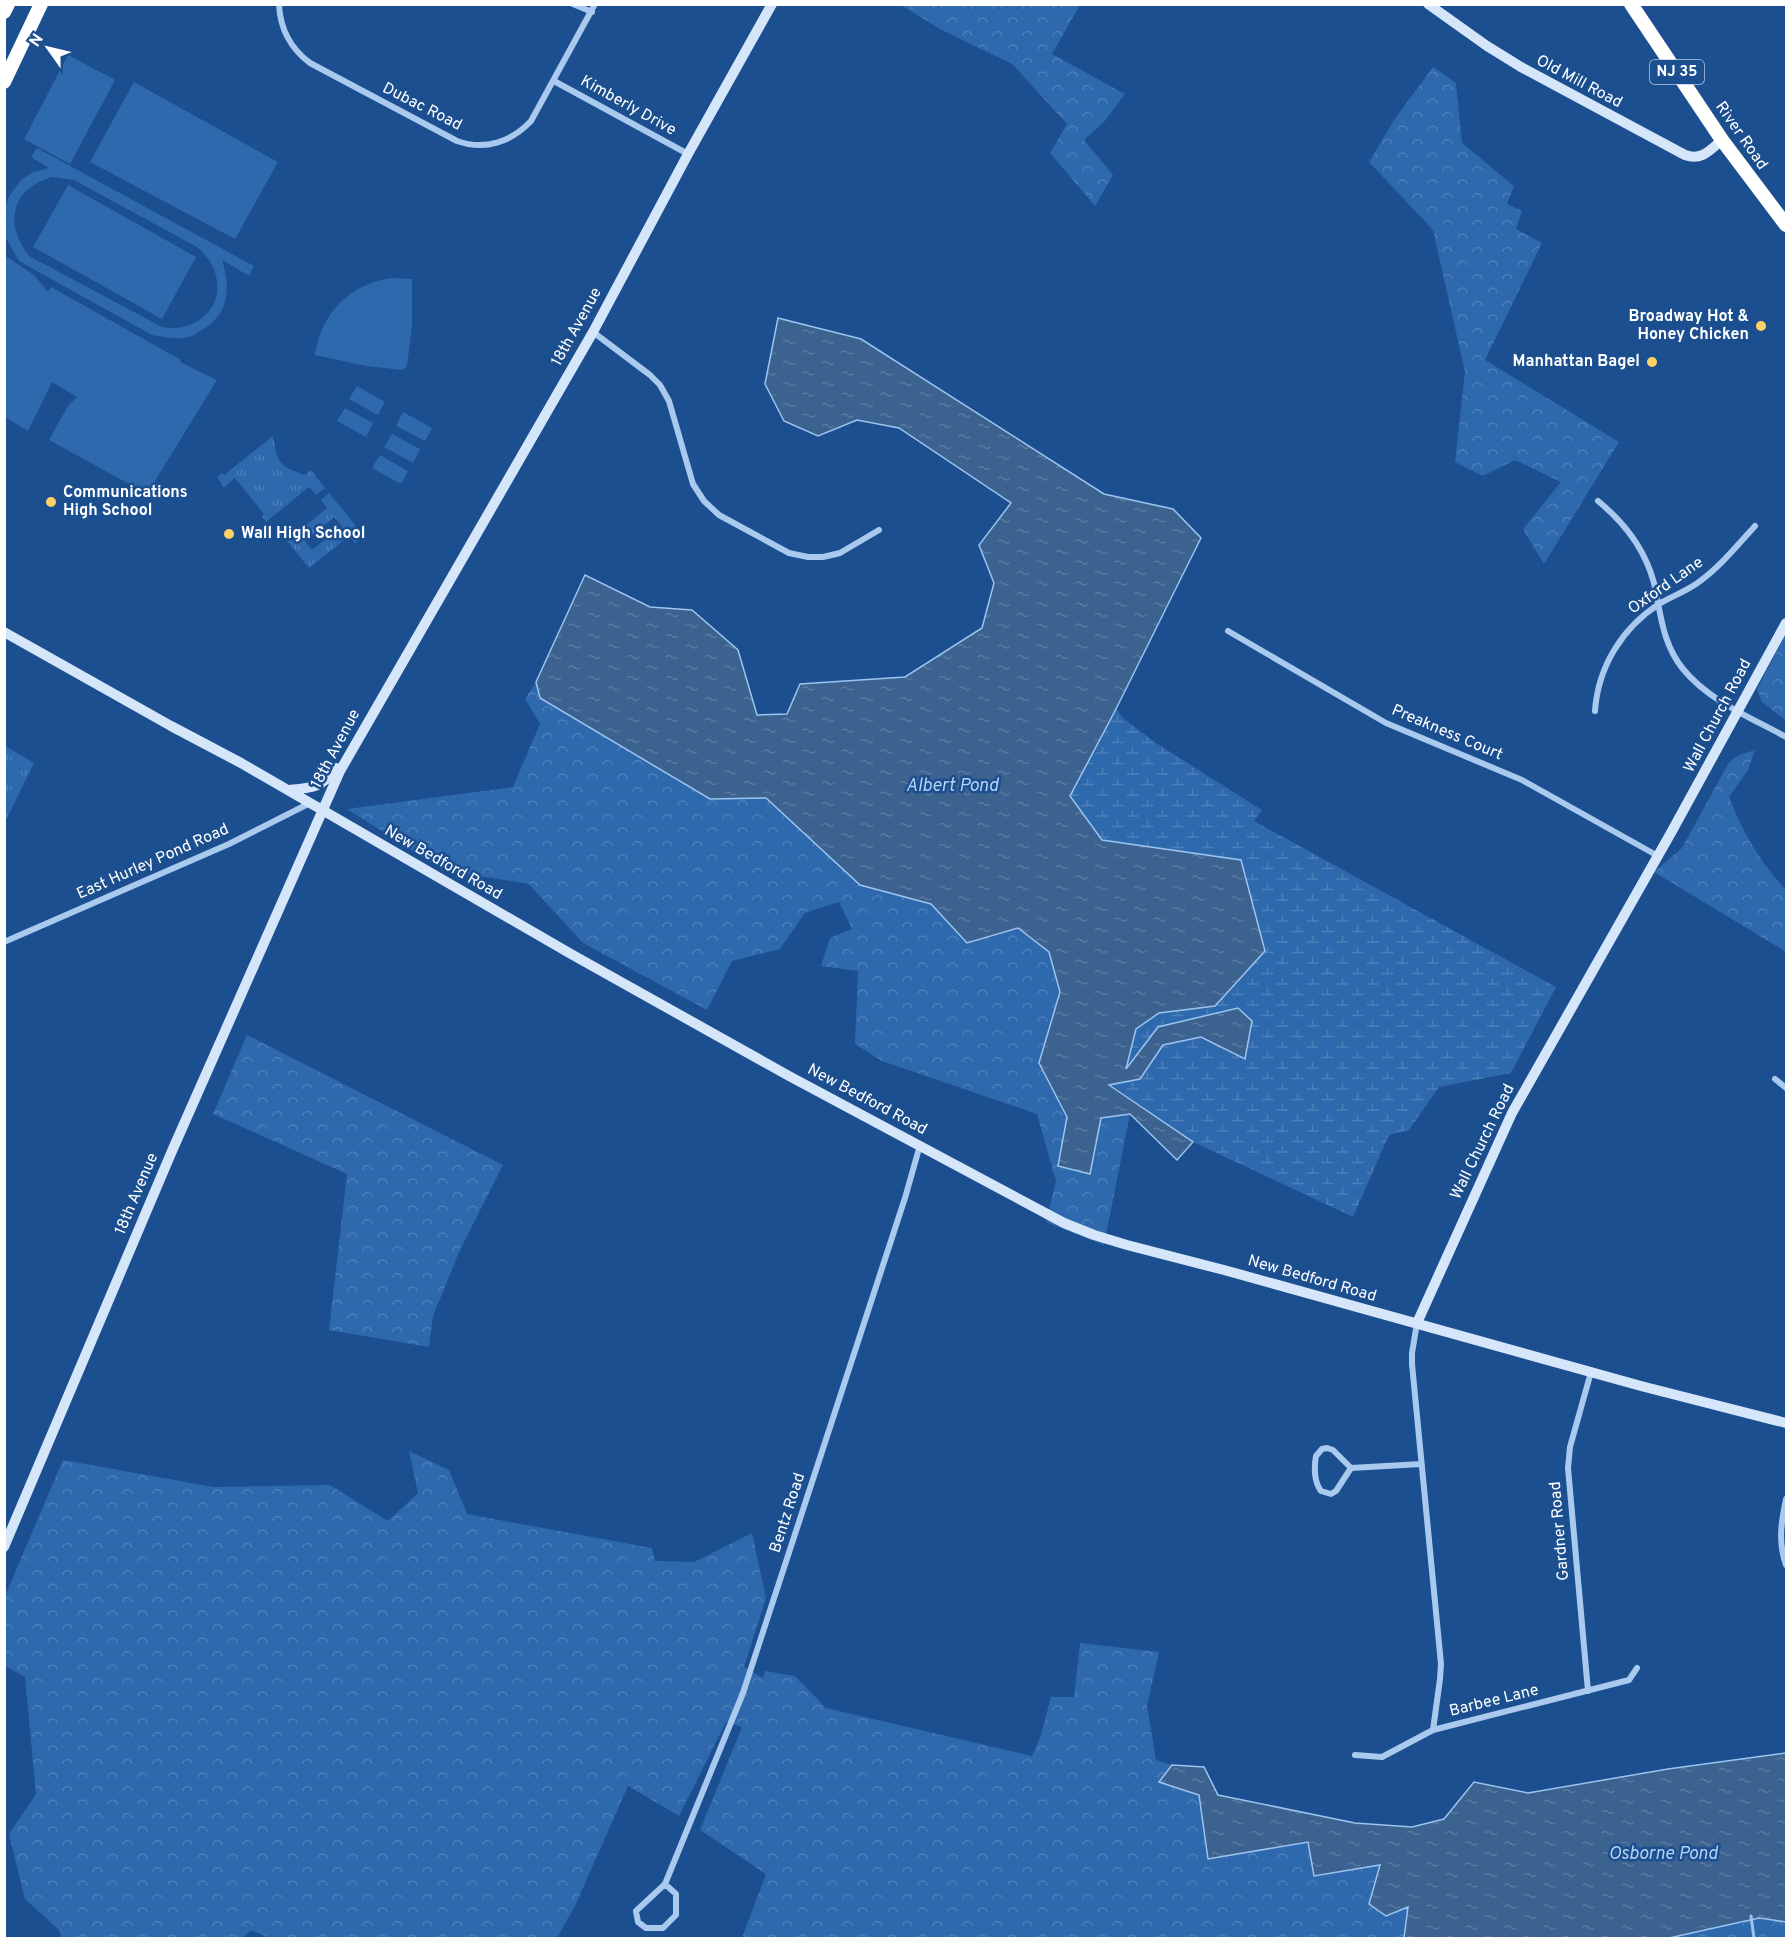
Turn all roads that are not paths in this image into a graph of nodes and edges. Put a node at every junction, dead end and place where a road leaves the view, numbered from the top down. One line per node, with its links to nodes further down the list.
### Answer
1 (8, 4): 9 (highway)
2 (41, 4): 12 (highway)
3 (279, 4): 11 (street, Dubac Road)
4 (573, 4): 10 (street)
5 (595, 4): 10 (street, Dubac Road)
6 (772, 4): 14 (street, 18th Avenue)
7 (1428, 4): 13 (street, Old Mill Road)
8 (1632, 4): 13 (highway, River Road / NJ 35)
9 (4, 12)
10 (591, 12): 11 (street, Dubac Road)
11 (554, 81): 14 (street, Kimberly Drive)
12 (4, 82)
13 (1722, 140): 15 (highway, River Road / NJ 35)
14 (688, 154): 16 (street, 18th Avenue)
15 (1785, 221)
16 (593, 332): 19 (street); 26 (street, 18th Avenue)
17 (1598, 501): 20 (street)
18 (1755, 526): 20 (street, Oxford Lane)
19 (879, 530)
20 (1658, 605): 24 (street); 25 (street, Oxford Lane)
21 (1786, 623): 24 (street, Wall Church Road)
22 (1228, 631): 31 (street, Preakness Court)
23 (4, 632): 28 (street, New Bedford Road)
24 (1737, 710): 27 (street); 31 (street, Wall Church Road)
25 (1595, 711)
26 (359, 736): 28 (street); 30 (street, 18th Avenue)
27 (1786, 737)
28 (288, 790): 29 (street, New Bedford Road)
29 (310, 803): 30 (street, New Bedford Road); 32 (street, East Hurley Pond Road)
30 (322, 811): 35 (street, New Bedford Road); 42 (street, 18th Avenue)
31 (1658, 856): 36 (street, Wall Church Road)
32 (4, 942)
33 (1775, 1079): 34 (street)
34 (1786, 1088)
35 (920, 1144): 36 (street, New Bedford Road); 48 (street, Bentz Road)
36 (1417, 1323): 37 (street, New Bedford Road); 39 (street, Wall Church Road)
37 (1591, 1372): 38 (street, New Bedford Road); 45 (street, Gardner Road)
38 (1786, 1423)
39 (1421, 1464): 40 (street); 46 (street, Wall Church Road)
40 (1351, 1468): 40 (street)
41 (1786, 1499): 43 (street)
42 (4, 1547)
43 (1786, 1565)
44 (1637, 1668): 45 (street, Barbee Lane)
45 (1588, 1691): 46 (street, Barbee Lane)
46 (1432, 1730): 47 (street, Barbee Lane)
47 (1355, 1755)
48 (665, 1884): 48 (street, Bentz Road)

